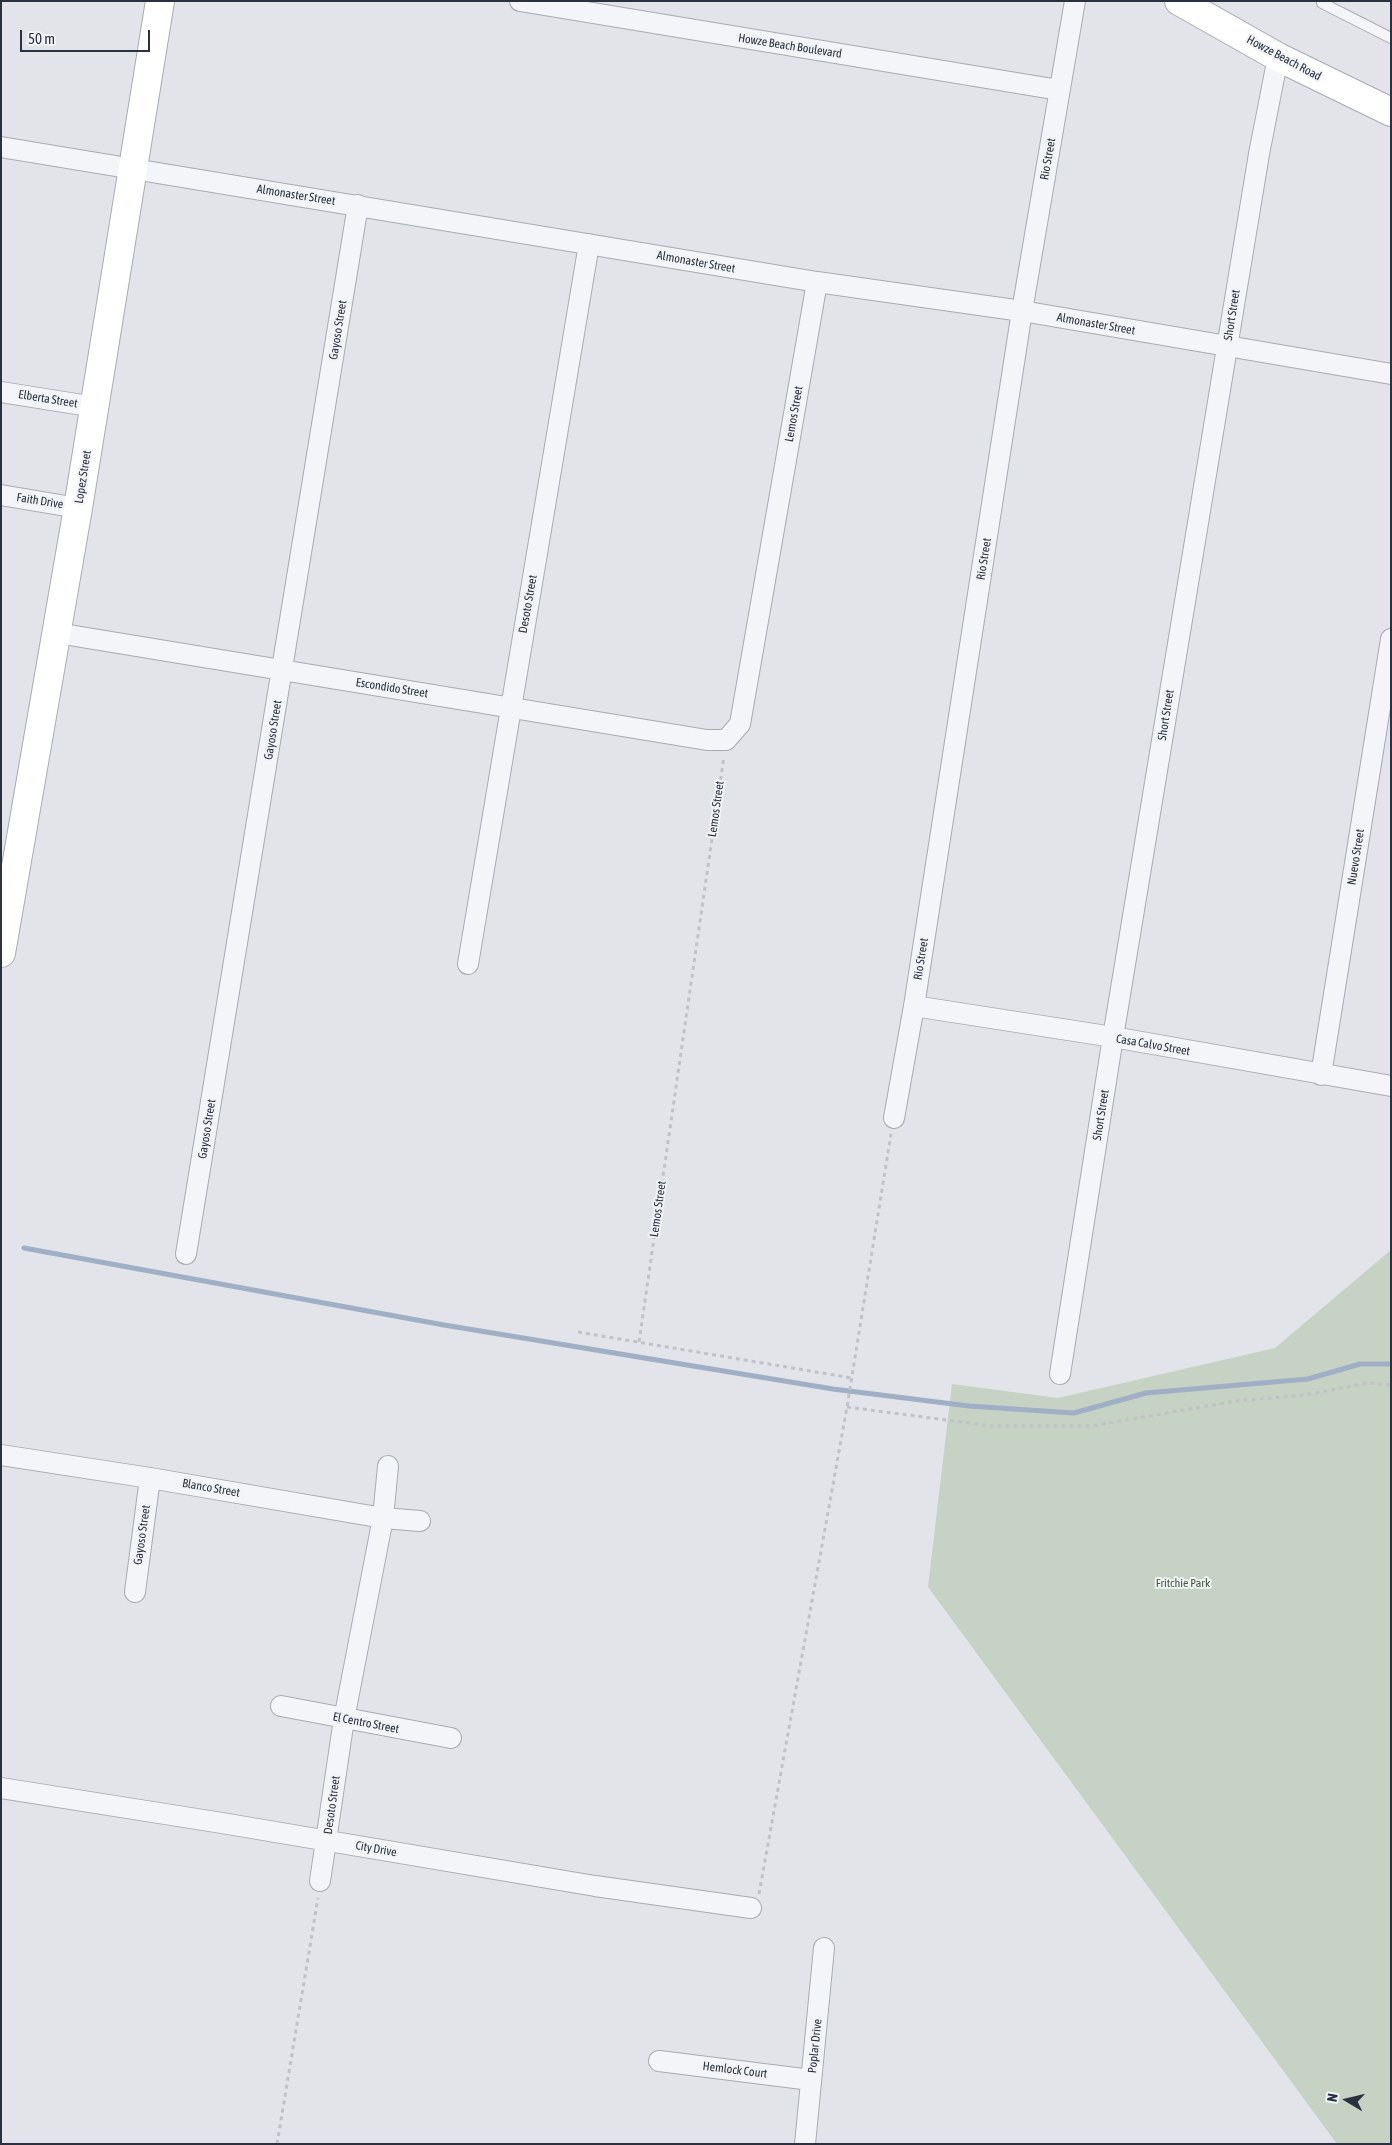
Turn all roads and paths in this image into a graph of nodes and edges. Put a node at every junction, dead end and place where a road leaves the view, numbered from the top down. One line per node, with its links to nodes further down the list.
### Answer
1 (160, 1): 11 (street, Lopez Street)
2 (520, 1): 8 (street, Howze Beach Boulevard)
3 (1075, 1): 8 (street, Rio Street)
4 (1323, 1): 6 (lane)
5 (1192, 4): 7 (street, Howze Beach Road)
6 (1391, 38)
7 (1278, 57): 9 (street, Howze Beach Road); 16 (street, Short Street)
8 (1060, 90): 15 (street, Rio Street)
9 (1391, 112)
10 (1, 147): 11 (street, Almonaster Street)
11 (133, 169): 12 (street, Almonaster Street); 19 (street, Lopez Street)
12 (358, 205): 13 (street, Almonaster Street); 24 (street, Gayoso Street)
13 (588, 244): 14 (street, Almonaster Street); 25 (street, Desoto Street)
14 (817, 282): 15 (street, Almonaster Street); 26 (street, Lemos Street)
15 (1022, 311): 16 (street, Almonaster Street); 29 (street, Rio Street)
16 (1227, 346): 17 (street, Almonaster Street); 30 (street, Short Street)
17 (1391, 374)
18 (1, 392): 19 (street, Elberta Street)
19 (95, 407): 21 (street, Lopez Street)
20 (1, 495): 21 (street, Faith Drive)
21 (78, 508): 22 (street, Lopez Street)
22 (57, 633): 24 (street, Escondido Street); 27 (street, Lopez Street)
23 (1391, 639): 31 (street, Nuevo Street)
24 (283, 671): 25 (street, Escondido Street); 34 (street, Gayoso Street)
25 (510, 707): 26 (street, Escondido Street); 28 (street, Desoto Street)
26 (726, 740): 36 (path, Lemos Street)
27 (1, 953)
28 (468, 964)
29 (914, 1006): 30 (street, Casa Calvo Street); 33 (street, Rio Street)
30 (1113, 1037): 31 (street, Casa Calvo Street); 37 (street, Short Street)
31 (1322, 1075): 32 (street, Casa Calvo Street)
32 (1391, 1086)
33 (894, 1118): 38 (path)
34 (186, 1254)
35 (578, 1332): 36 (path)
36 (639, 1342): 38 (path)
37 (1060, 1374)
38 (852, 1378): 40 (path)
39 (1391, 1385): 40 (path)
40 (847, 1407): 53 (path)
41 (1, 1455): 43 (street, Blanco Street)
42 (388, 1466): 44 (street, Desoto Street)
43 (150, 1478): 44 (street, Blanco Street); 46 (street, Gayoso Street)
44 (383, 1518): 45 (street, Blanco Street); 48 (street, Desoto Street)
45 (420, 1521)
46 (134, 1592)
47 (281, 1706): 48 (street, El Centro Street)
48 (344, 1719): 49 (street, El Centro Street); 51 (street, Desoto Street)
49 (451, 1738)
50 (1, 1788): 51 (street, City Drive)
51 (327, 1840): 52 (street, Desoto Street); 53 (street, City Drive)
52 (320, 1881): 57 (path)
53 (751, 1908)
54 (824, 1948): 56 (street, Poplar Drive)
55 (659, 2061): 56 (street, Hemlock Court)
56 (811, 2080): 58 (street, Poplar Drive)
57 (277, 2144)
58 (805, 2144)

